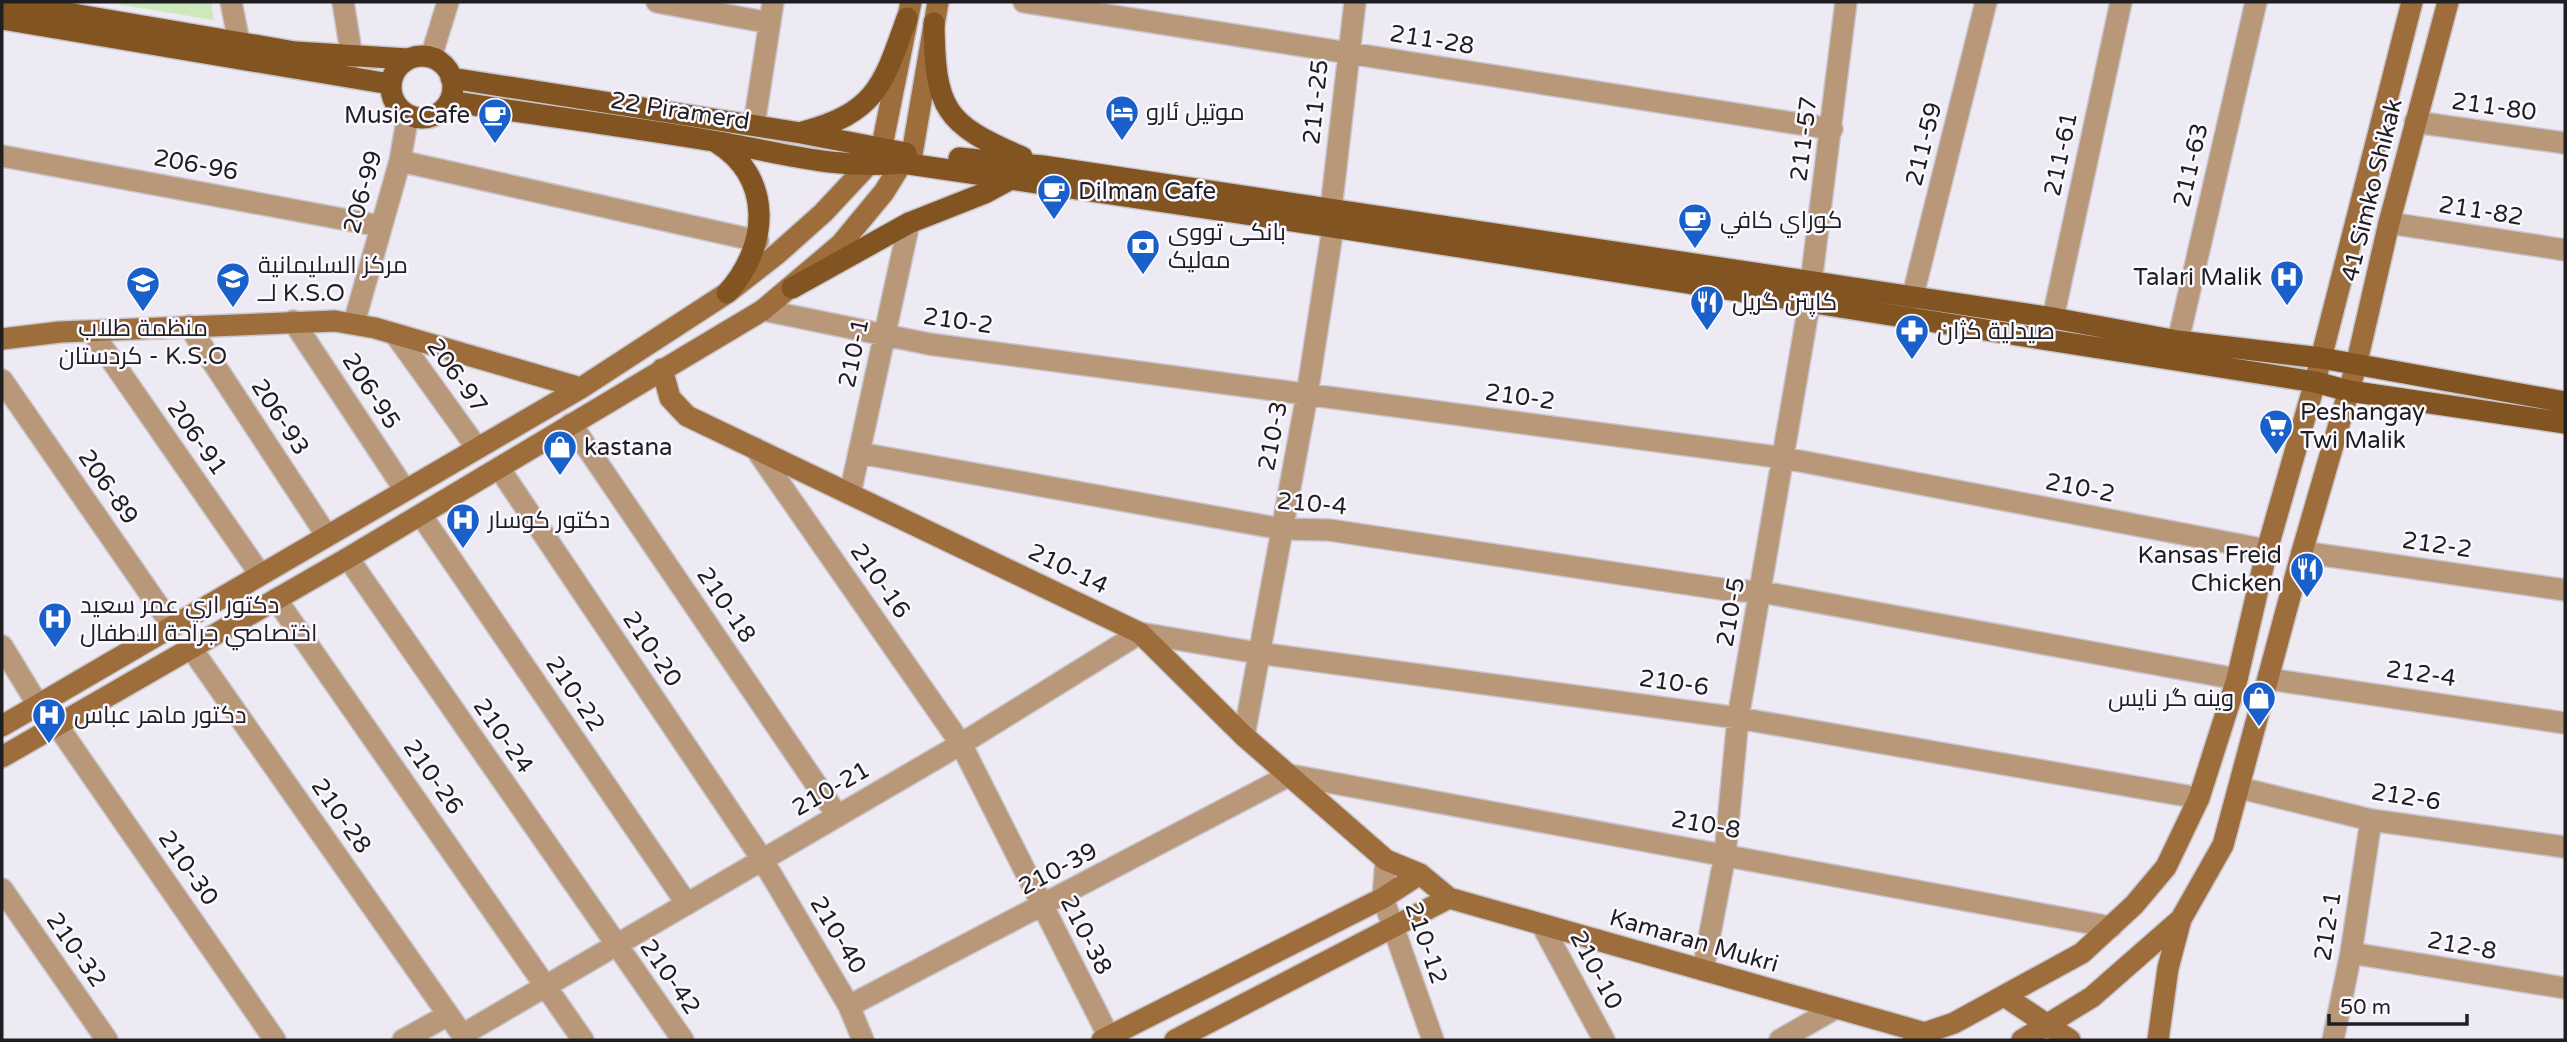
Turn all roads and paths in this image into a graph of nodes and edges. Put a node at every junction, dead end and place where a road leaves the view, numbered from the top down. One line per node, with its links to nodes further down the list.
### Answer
1 (2, 2): 19 (main road)
2 (231, 2): 19 (street)
3 (343, 2): 22 (street)
4 (448, 2): 21 (street)
5 (657, 2): 16 (street)
6 (938, 2): 18 (main road)
7 (1024, 2): 20 (street, 211-28)
8 (1355, 2): 20 (street, 211-25)
9 (1846, 2): 30 (street, 211-57)
10 (1986, 2): 50 (street, 211-59)
11 (2122, 2): 52 (street, 211-61)
12 (2256, 2): 60 (street, 211-63)
13 (2412, 2): 61 (main road, 41 Simko Shikak)
14 (2448, 2): 28 (main road, 41 Simko Shikak)
15 (909, 10): 31 (main road); 34 (main road)
16 (772, 12): 29 (street)
17 (2, 19): 25 (main road)
18 (934, 23): 36 (main road); 38 (main road)
19 (239, 42): 22 (main road)
20 (1348, 53): 30 (street, 211-28); 41 (street, 211-25)
21 (431, 57): 23 (main road); 24 (main road)
22 (352, 58): 23 (main road)
23 (408, 59): 25 (main road)
24 (451, 78): 26 (main road); 29 (main road)
25 (390, 84): 27 (main road)
26 (449, 105): 27 (main road); 32 (main road, 22 Piramerd)
27 (408, 115): 37 (street, 206-99)
28 (2415, 122): 33 (street, 211-80); 43 (main road, 41 Simko Shikak)
29 (754, 125): 31 (main road)
30 (1832, 129): 49 (street, 211-57)
31 (801, 133): 34 (main road)
32 (715, 141): 39 (main road, 22 Piramerd); 45 (main road)
33 (2565, 143)
34 (881, 151): 36 (main road); 39 (main road)
35 (2, 156): 44 (street, 206-96)
36 (907, 158): 38 (main road); 39 (main road, 22 Piramerd); 40 (main road); 47 (main road)
37 (400, 161): 44 (street, 206-99); 45 (street)
38 (1043, 166): 41 (main road)
39 (865, 167): 48 (main road)
40 (1011, 179): 41 (main road); 42 (main road)
41 (1332, 218): 49 (main road); 68 (street, 210-3)
42 (909, 223): 47 (main road); 58 (street, 210-1)
43 (2389, 223): 46 (street, 211-82); 62 (main road, 41 Simko Shikak)
44 (380, 226): 54 (street, 206-99)
45 (758, 241): 48 (main road)
46 (2565, 250)
47 (792, 288): 51 (main road)
48 (727, 293): 66 (main road)
49 (1810, 294): 50 (main road); 65 (main road); 75 (street, 210-5)
50 (1912, 299): 52 (main road)
51 (763, 310): 58 (street, 210-2); 63 (main road)
52 (2053, 318): 60 (main road)
53 (293, 321): 54 (main road); 55 (main road); 77 (street, 206-95)
54 (354, 323): 57 (main road)
55 (189, 326): 56 (main road); 81 (street, 206-93)
56 (92, 332): 59 (main road); 85 (street, 206-91)
57 (395, 334): 66 (main road); 72 (street, 206-97)
58 (885, 336): 68 (street, 210-2); 74 (street, 210-1)
59 (2, 339)
60 (2178, 341): 61 (main road)
61 (2321, 358): 62 (main road); 65 (main road, 41 Simko Shikak)
62 (2356, 366): 67 (main road, 41 Simko Shikak); 69 (main road)
63 (662, 369): 71 (main road); 73 (main road, 210-14)
64 (2, 380): 89 (street, 206-89)
65 (2315, 382): 67 (main road); 82 (main road, 41 Simko Shikak)
66 (581, 388): 72 (main road)
67 (2349, 391): 70 (main road); 83 (main road, 41 Simko Shikak)
68 (1307, 394): 75 (street, 210-2); 80 (street, 210-3)
69 (2565, 402)
70 (2565, 423)
71 (571, 424): 76 (main road); 107 (street, 210-18)
72 (477, 448): 77 (main road)
73 (755, 448): 78 (main road, 210-14); 102 (street, 210-16)
74 (859, 453): 78 (street, 210-1); 80 (street, 210-4)
75 (1784, 458): 82 (street, 210-2); 87 (street, 210-5)
76 (499, 468): 79 (main road); 111 (street, 210-20)
77 (405, 490): 81 (main road)
78 (850, 494): 90 (main road, 210-14)
79 (421, 515): 84 (main road); 117 (street, 210-22)
80 (1282, 530): 87 (street, 210-4); 93 (street, 210-3)
81 (327, 536): 85 (main road)
82 (2267, 550): 94 (main road, 41 Simko Shikak)
83 (2302, 552): 86 (street, 212-2); 95 (main road, 41 Simko Shikak)
84 (348, 558): 88 (main road); 123 (street, 210-24)
85 (260, 574): 89 (main road)
86 (2565, 590)
87 (1762, 592): 94 (street, 210-4); 97 (street, 210-5)
88 (276, 599): 92 (main road); 126 (street, 210-26)
89 (171, 624): 96 (main road)
90 (1140, 633): 93 (street, 210-6); 101 (main road, 210-14); 102 (street, 210-21)
91 (2, 646): 96 (street)
92 (191, 648): 99 (main road); 131 (street, 210-28)
93 (1258, 653): 97 (street, 210-6); 101 (street, 210-3)
94 (2237, 679): 106 (main road, 41 Simko Shikak)
95 (2269, 679): 98 (street, 212-4); 105 (main road, 41 Simko Shikak)
96 (38, 705): 100 (main road)
97 (1738, 718): 106 (street, 210-6); 110 (street, 210-5)
98 (2565, 723)
99 (57, 725): 103 (main road); 137 (street, 210-30)
100 (2, 726)
101 (1244, 736): 104 (main road, 210-14)
102 (961, 744): 107 (street, 210-21); 118 (street, 210-38)
103 (2, 757)
104 (1290, 775): 110 (street, 210-8); 112 (main road, 210-14); 118 (street, 210-39)
105 (2240, 788): 108 (street, 212-6); 119 (main road, 41 Simko Shikak)
106 (2199, 798): 121 (main road, 41 Simko Shikak)
107 (837, 815): 111 (street, 210-21)
108 (2371, 820): 109 (street, 212-6); 124 (street, 212-1)
109 (2565, 847)
110 (1725, 855): 121 (street, 210-8); 125 (street, 210-5)
111 (762, 859): 117 (street, 210-21); 129 (street, 210-40)
112 (1386, 860): 113 (main road, 210-14); 115 (street, 210-12)
113 (1420, 874): 115 (main road); 116 (main road, Kamaran Mukri)
114 (2, 890): 136 (street, 210-32)
115 (1383, 898): 122 (street, 210-12); 135 (main road)
116 (1449, 898): 120 (main road, Kamaran Mukri); 122 (main road)
117 (687, 904): 123 (street, 210-21)
118 (1042, 908): 129 (street, 210-39); 135 (street, 210-38)
119 (2181, 919): 132 (main road); 149 (main road)
120 (1542, 925): 125 (main road, Kamaran Mukri); 144 (street, 210-10)
121 (2111, 927): 128 (main road, 41 Simko Shikak)
122 (1392, 928): 142 (main road); 143 (street, 210-12)
123 (614, 944): 126 (street, 210-21); 140 (street, 210-42)
124 (2351, 953): 127 (street, 212-8); 150 (street, 212-1)
125 (1703, 970): 130 (main road, Kamaran Mukri)
126 (545, 985): 134 (street, 210-21); 139 (street)
127 (2565, 988)
128 (2006, 997): 132 (main road); 133 (main road, 41 Simko Shikak)
129 (849, 1006): 141 (street, 210-40)
130 (1834, 1009): 133 (main road, Kamaran Mukri); 145 (street)
131 (448, 1015): 134 (street, 210-28); 138 (street)
132 (2050, 1026): 147 (main road); 148 (main road)
133 (1925, 1033): 146 (main road, 41 Simko Shikak)
134 (464, 1038)
135 (1106, 1039)
136 (107, 1040)
137 (275, 1040)
138 (403, 1040)
139 (583, 1040)
140 (683, 1040)
141 (863, 1040)
142 (1175, 1040)
143 (1433, 1040)
144 (1604, 1040)
145 (1780, 1040)
146 (1904, 1040)
147 (2022, 1040)
148 (2070, 1040)
149 (2158, 1040)
150 (2333, 1040)

